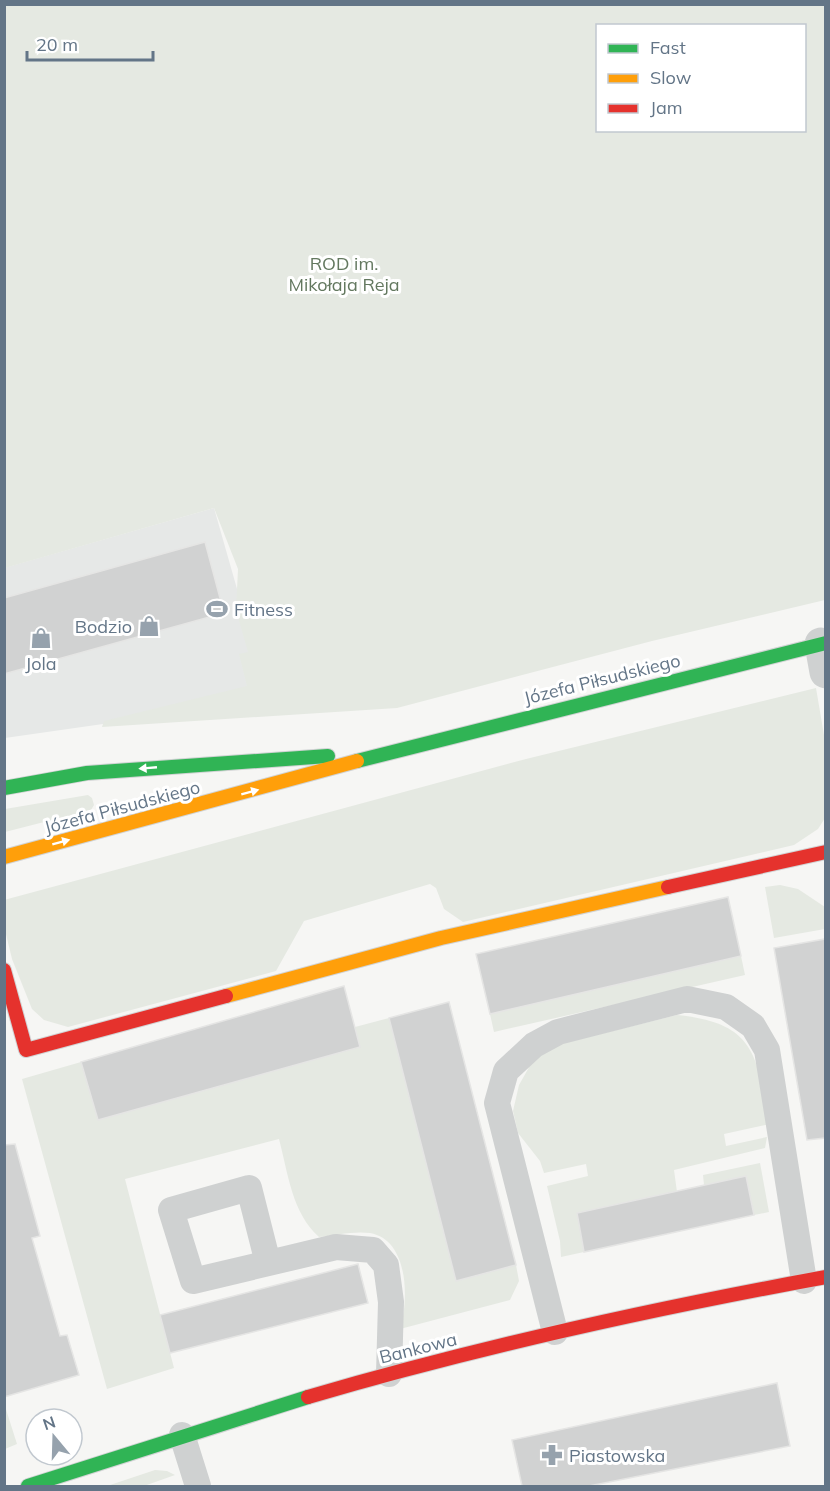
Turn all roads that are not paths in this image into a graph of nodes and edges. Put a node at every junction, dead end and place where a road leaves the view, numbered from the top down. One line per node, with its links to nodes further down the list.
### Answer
1 (824, 653): 2 (street, Józefa Piłsudskiego)
2 (387, 753): 3 (street, Józefa Piłsudskiego, one-way to 3); 5 (street, Józefa Piłsudskiego, one-way to 2)
3 (4, 788)
4 (825, 852): 6 (street)
5 (4, 857)
6 (4, 970)
7 (268, 1263): 10 (lane)
8 (815, 1279): 9 (street, Bankowa); 9 (lane)
9 (555, 1332): 10 (street, Bankowa)
10 (389, 1374): 11 (street, Bankowa)
11 (182, 1435): 12 (street, Bankowa); 13 (lane)
12 (28, 1486)
13 (198, 1486)

